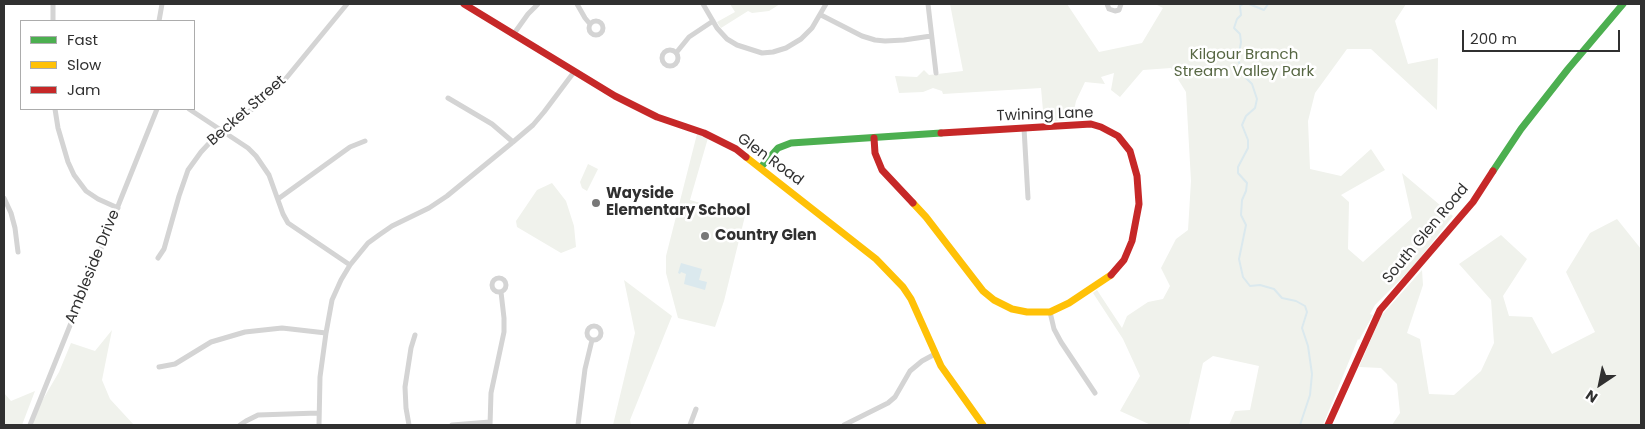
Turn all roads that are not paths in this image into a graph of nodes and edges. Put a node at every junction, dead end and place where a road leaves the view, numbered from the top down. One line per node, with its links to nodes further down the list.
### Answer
1 (53, 4): 14 (street)
2 (162, 4): 15 (street)
3 (347, 4): 28 (street, Becket Street)
4 (464, 4): 18 (main road, Glen Road)
5 (538, 4): 18 (street)
6 (577, 4): 17 (street)
7 (703, 4): 16 (street)
8 (826, 4): 13 (street)
9 (928, 4): 19 (street)
10 (1107, 4): 11 (street)
11 (1121, 4)
12 (1623, 4): 60 (main road, South Glen Road)
13 (821, 15): 16 (street); 19 (street)
14 (53, 20)
15 (159, 20)
16 (713, 21): 20 (street)
17 (590, 24)
18 (514, 35): 21 (main road, Glen Road)
19 (931, 36): 22 (street)
20 (676, 53)
21 (574, 72): 31 (street); 32 (main road, Glen Road)
22 (936, 74)
23 (448, 98): 31 (street)
24 (55, 110): 36 (street)
25 (157, 110): 36 (street, Ambleside Drive)
26 (191, 110): 28 (street)
27 (1024, 128): 29 (main road, Twining Lane); 34 (street); 41 (main road, Twining Lane)
28 (223, 131): 35 (street); 38 (street, Becket Street)
29 (874, 138): 32 (main road, Twining Lane); 41 (main road, Twining Lane)
30 (365, 141): 35 (street)
31 (513, 142): 39 (street)
32 (761, 168): 45 (main road, Glen Road)
33 (4, 198): 37 (street)
34 (1028, 198)
35 (278, 199): 39 (street)
36 (118, 208): 51 (street, Ambleside Drive)
37 (18, 252)
38 (158, 258)
39 (350, 265): 42 (street)
40 (501, 292): 50 (street)
41 (1050, 312): 47 (street)
42 (326, 333): 46 (street); 49 (street)
43 (415, 335): 54 (street)
44 (592, 340): 56 (street)
45 (935, 354): 58 (street); 59 (main road, Glen Road)
46 (159, 367)
47 (1095, 393)
48 (696, 409): 57 (street)
49 (318, 413): 52 (street); 53 (street)
50 (490, 424): 55 (street)
51 (30, 425)
52 (240, 425)
53 (318, 425)
54 (409, 425)
55 (452, 425)
56 (578, 425)
57 (690, 425)
58 (844, 425)
59 (983, 425)
60 (1328, 425)

